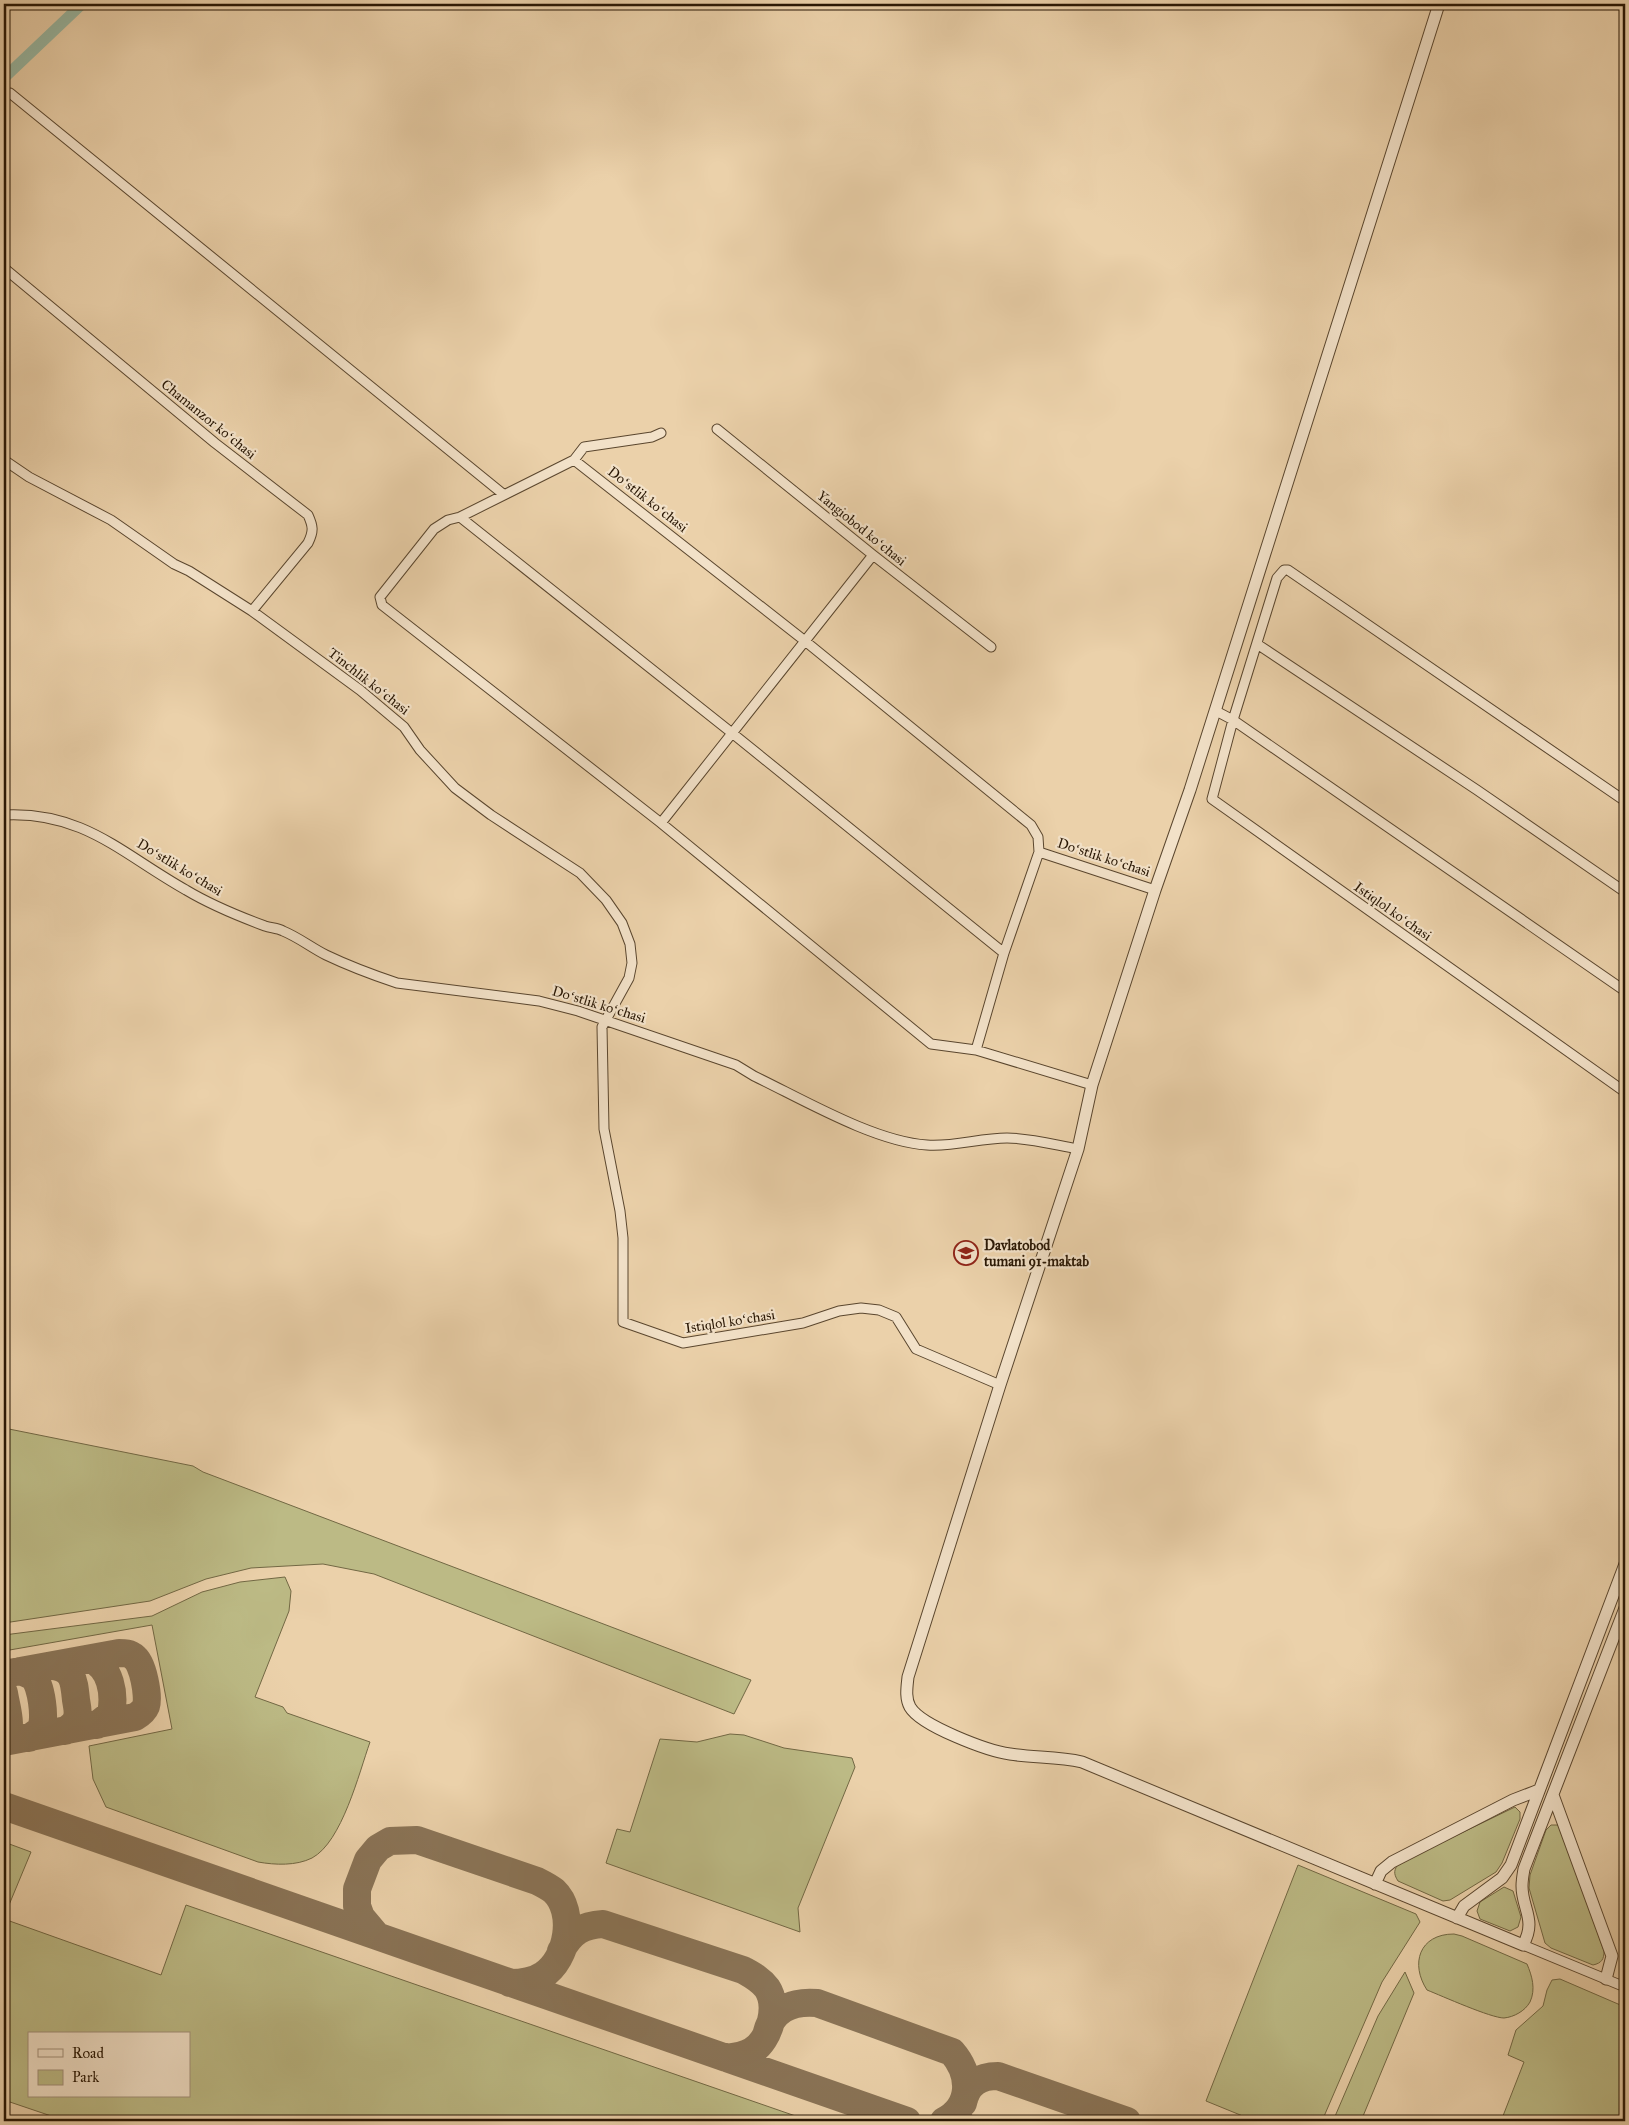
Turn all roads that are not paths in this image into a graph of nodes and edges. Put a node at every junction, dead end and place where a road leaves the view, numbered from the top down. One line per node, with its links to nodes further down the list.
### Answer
1 (1439, 4): 15 (street)
2 (10, 93): 8 (street)
3 (4, 268): 11 (street, Chamanzor koʻchasi)
4 (717, 429): 10 (street, Yangiobod koʻchasi)
5 (661, 433): 7 (street)
6 (4, 460): 11 (street, Tinchlik koʻchasi)
7 (574, 460): 8 (street); 12 (street, Doʻstlik koʻchasi)
8 (503, 494): 9 (street)
9 (460, 517): 17 (street); 20 (street)
10 (872, 555): 12 (street); 14 (street, Yangiobod koʻchasi)
11 (252, 611): 26 (street, Tinchlik koʻchasi)
12 (805, 641): 17 (street); 21 (street, Doʻstlik koʻchasi)
13 (1257, 644): 16 (street, Istiqlol koʻchasi); 18 (street, Istiqlol koʻchasi); 23 (street)
14 (991, 647)
15 (1216, 711): 16 (street); 22 (street)
16 (1233, 720): 25 (street); 29 (street, Istiqlol koʻchasi)
17 (732, 733): 20 (street); 24 (street)
18 (1625, 801)
19 (4, 815): 26 (street, Doʻstlik koʻchasi)
20 (661, 824): 27 (street)
21 (1039, 852): 22 (street, Doʻstlik koʻchasi); 24 (street)
22 (1155, 890): 28 (street, Doʻstlik koʻchasi)
23 (1625, 892)
24 (1004, 953): 27 (street)
25 (1625, 991)
26 (606, 1019): 30 (street, Doʻstlik koʻchasi); 31 (street, Istiqlol koʻchasi)
27 (976, 1050): 28 (street)
28 (1092, 1085): 30 (street, Doʻstlik koʻchasi)
29 (1625, 1092)
30 (1078, 1149): 31 (street)
31 (1000, 1385): 36 (street)
32 (1625, 1564): 34 (street)
33 (1625, 1608): 35 (street)
34 (1539, 1790): 36 (street); 37 (street)
35 (1553, 1795): 38 (street); 39 (street)
36 (1375, 1884): 37 (street)
37 (1457, 1918): 38 (street)
38 (1523, 1945): 39 (street)
39 (1606, 1979): 40 (street)
40 (1625, 1987)

